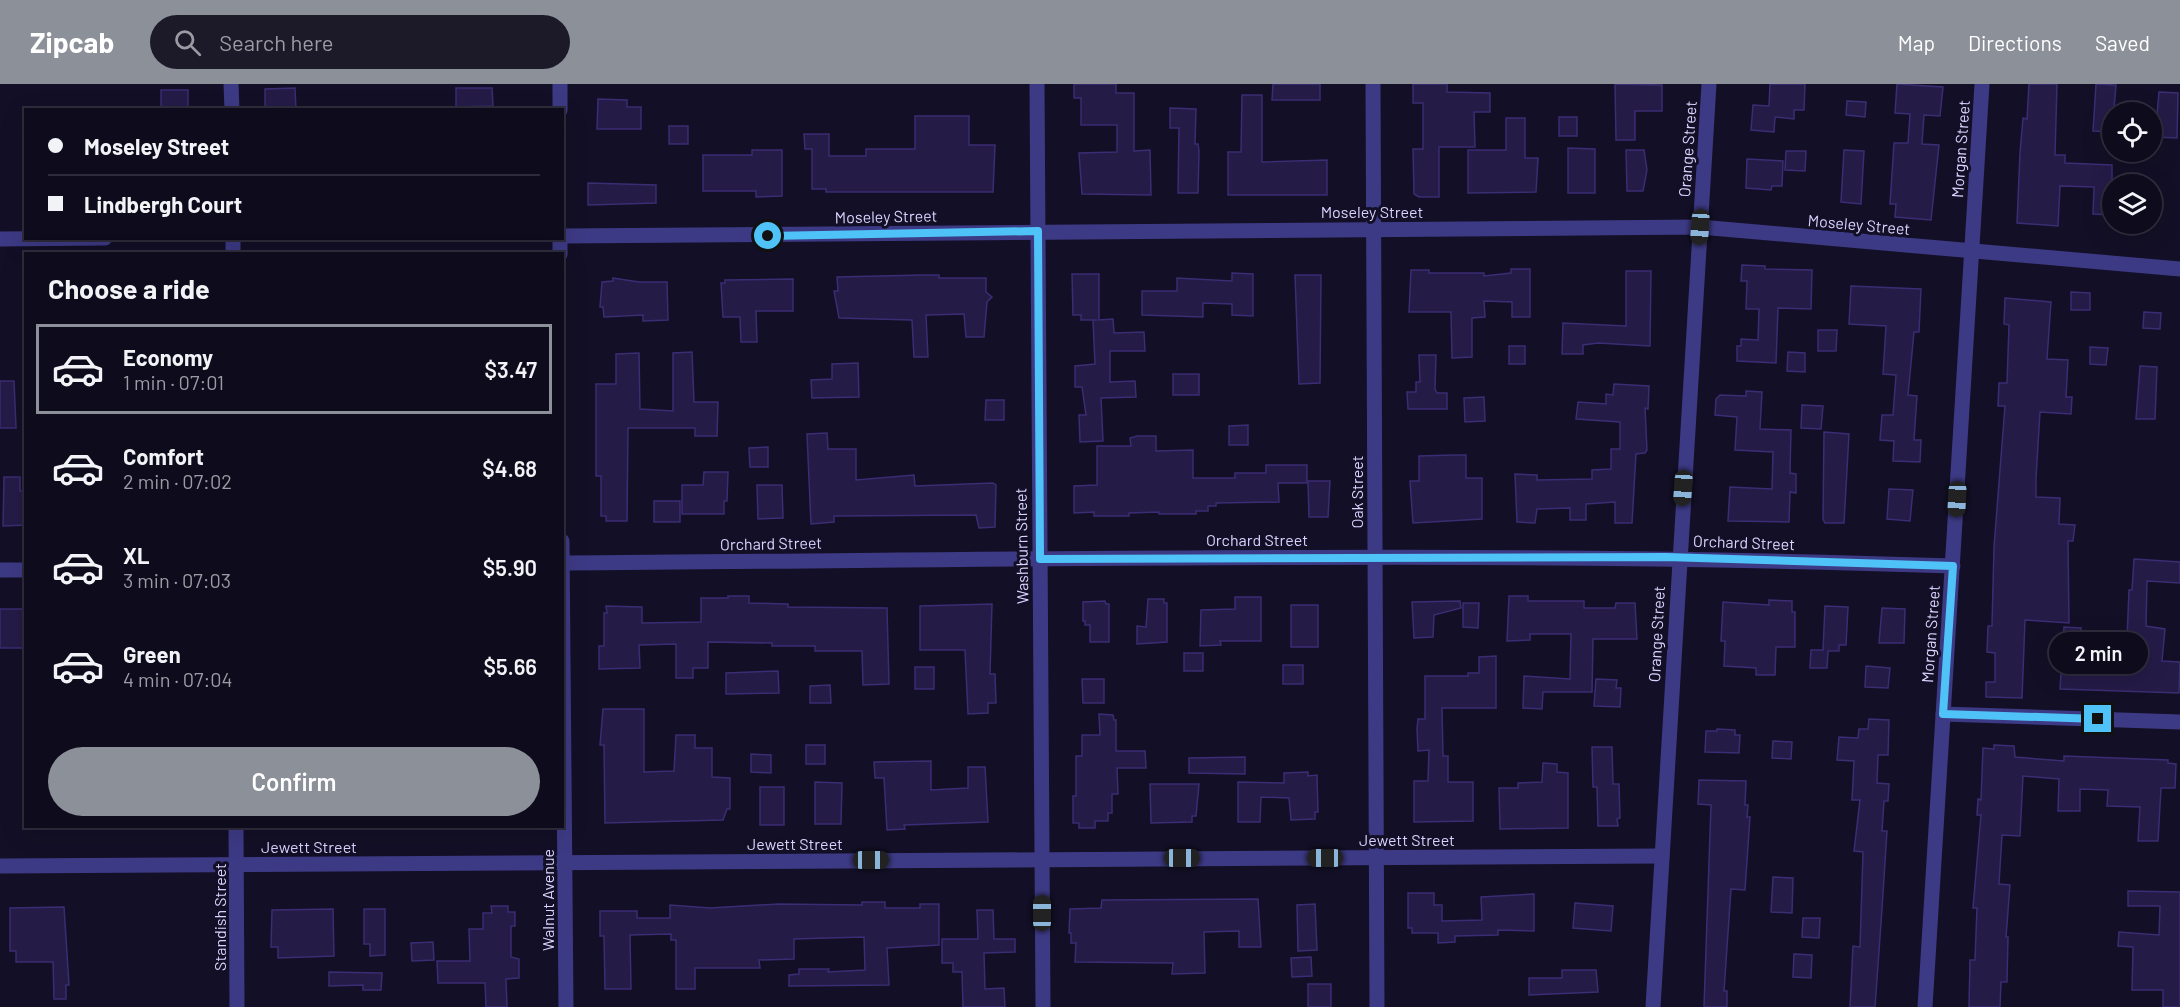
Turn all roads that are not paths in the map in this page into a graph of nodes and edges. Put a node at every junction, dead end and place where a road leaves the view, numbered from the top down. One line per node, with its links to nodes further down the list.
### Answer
1 (231, 84): 7 (street)
2 (560, 84): 8 (street)
3 (1037, 84): 11 (street, Washburn Street)
4 (1373, 84): 10 (street, Oak Street)
5 (1709, 84): 9 (street, Orange Street)
6 (1982, 84): 15 (street, Morgan Street)
7 (232, 108)
8 (560, 108)
9 (1700, 227): 10 (street, Moseley Street); 15 (street, Moseley Street); 18 (street, Orange Street)
10 (1373, 229): 11 (street, Moseley Street); 17 (street, Oak Street)
11 (1038, 231): 12 (street, Moseley Street); 19 (street, Washburn Street)
12 (564, 237)
13 (0, 239): 14 (street)
14 (24, 239)
15 (1972, 251): 16 (street, Moseley Street); 21 (street, Morgan Street)
16 (2180, 268)
17 (1374, 556): 18 (street, Orchard Street); 19 (street, Orchard Street); 29 (street, Oak Street)
18 (1678, 557): 21 (street, Orchard Street); 28 (street, Orange Street)
19 (1040, 559): 20 (street, Orchard Street); 30 (street, Washburn Street)
20 (564, 563)
21 (1953, 566): 25 (street, Morgan Street)
22 (0, 570): 23 (street)
23 (24, 570)
24 (564, 712): 31 (street, Walnut Avenue)
25 (1943, 714): 26 (street); 39 (street, Morgan Street)
26 (2180, 722)
27 (236, 828): 32 (street, Standish Street)
28 (1662, 855): 29 (street, Jewett Street); 38 (street, Orange Street)
29 (1376, 857): 30 (street, Jewett Street); 37 (street, Oak Street)
30 (1042, 859): 31 (street, Jewett Street); 36 (street, Washburn Street)
31 (565, 862): 32 (street, Jewett Street); 35 (street, Walnut Avenue)
32 (236, 864): 33 (street, Jewett Street); 34 (street, Standish Street)
33 (0, 866)
34 (237, 1007)
35 (566, 1007)
36 (1043, 1007)
37 (1377, 1007)
38 (1653, 1007)
39 (1925, 1007)

